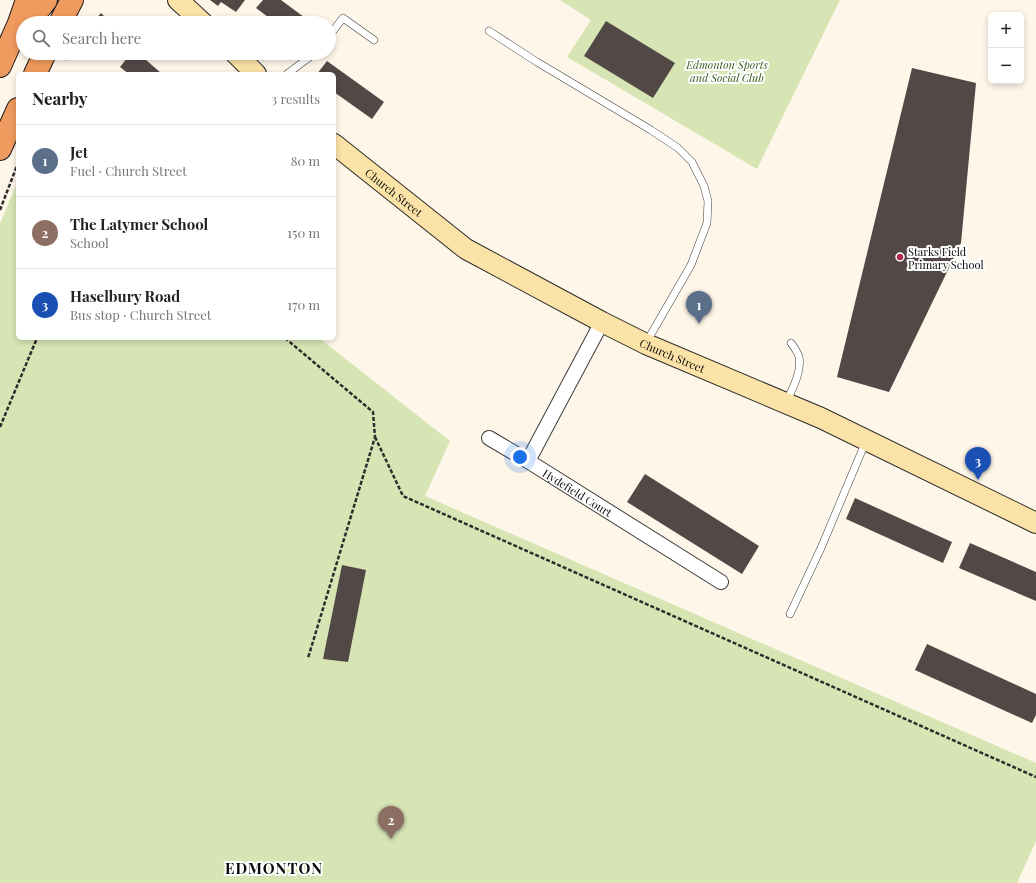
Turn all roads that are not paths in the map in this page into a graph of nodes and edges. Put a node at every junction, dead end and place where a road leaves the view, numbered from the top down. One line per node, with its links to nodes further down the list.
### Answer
1 (27, 0): 5 (highway)
2 (46, 0): 6 (highway)
3 (72, 0): 7 (highway)
4 (180, 1): 8 (main road)
5 (21, 16)
6 (33, 16)
7 (64, 16)
8 (196, 16)
9 (336, 27): 12 (lane)
10 (16, 30): 16 (highway)
11 (489, 31): 25 (lane)
12 (374, 40)
13 (42, 60): 17 (highway)
14 (242, 60): 18 (main road)
15 (306, 60): 19 (lane)
16 (0, 66)
17 (36, 72)
18 (254, 72)
19 (290, 72)
20 (16, 113): 22 (highway)
21 (336, 146): 23 (main road, Church Street)
22 (0, 149)
23 (602, 322): 25 (main road, Church Street); 29 (street)
24 (791, 343): 26 (lane)
25 (646, 344): 26 (main road, Church Street)
26 (786, 403): 28 (main road, Church Street)
27 (489, 438): 29 (street, Hydefield Court)
28 (866, 441): 30 (main road, Church Street); 32 (lane)
29 (528, 461): 31 (street, Hydefield Court)
30 (1036, 523)
31 (721, 582)
32 (790, 614)

